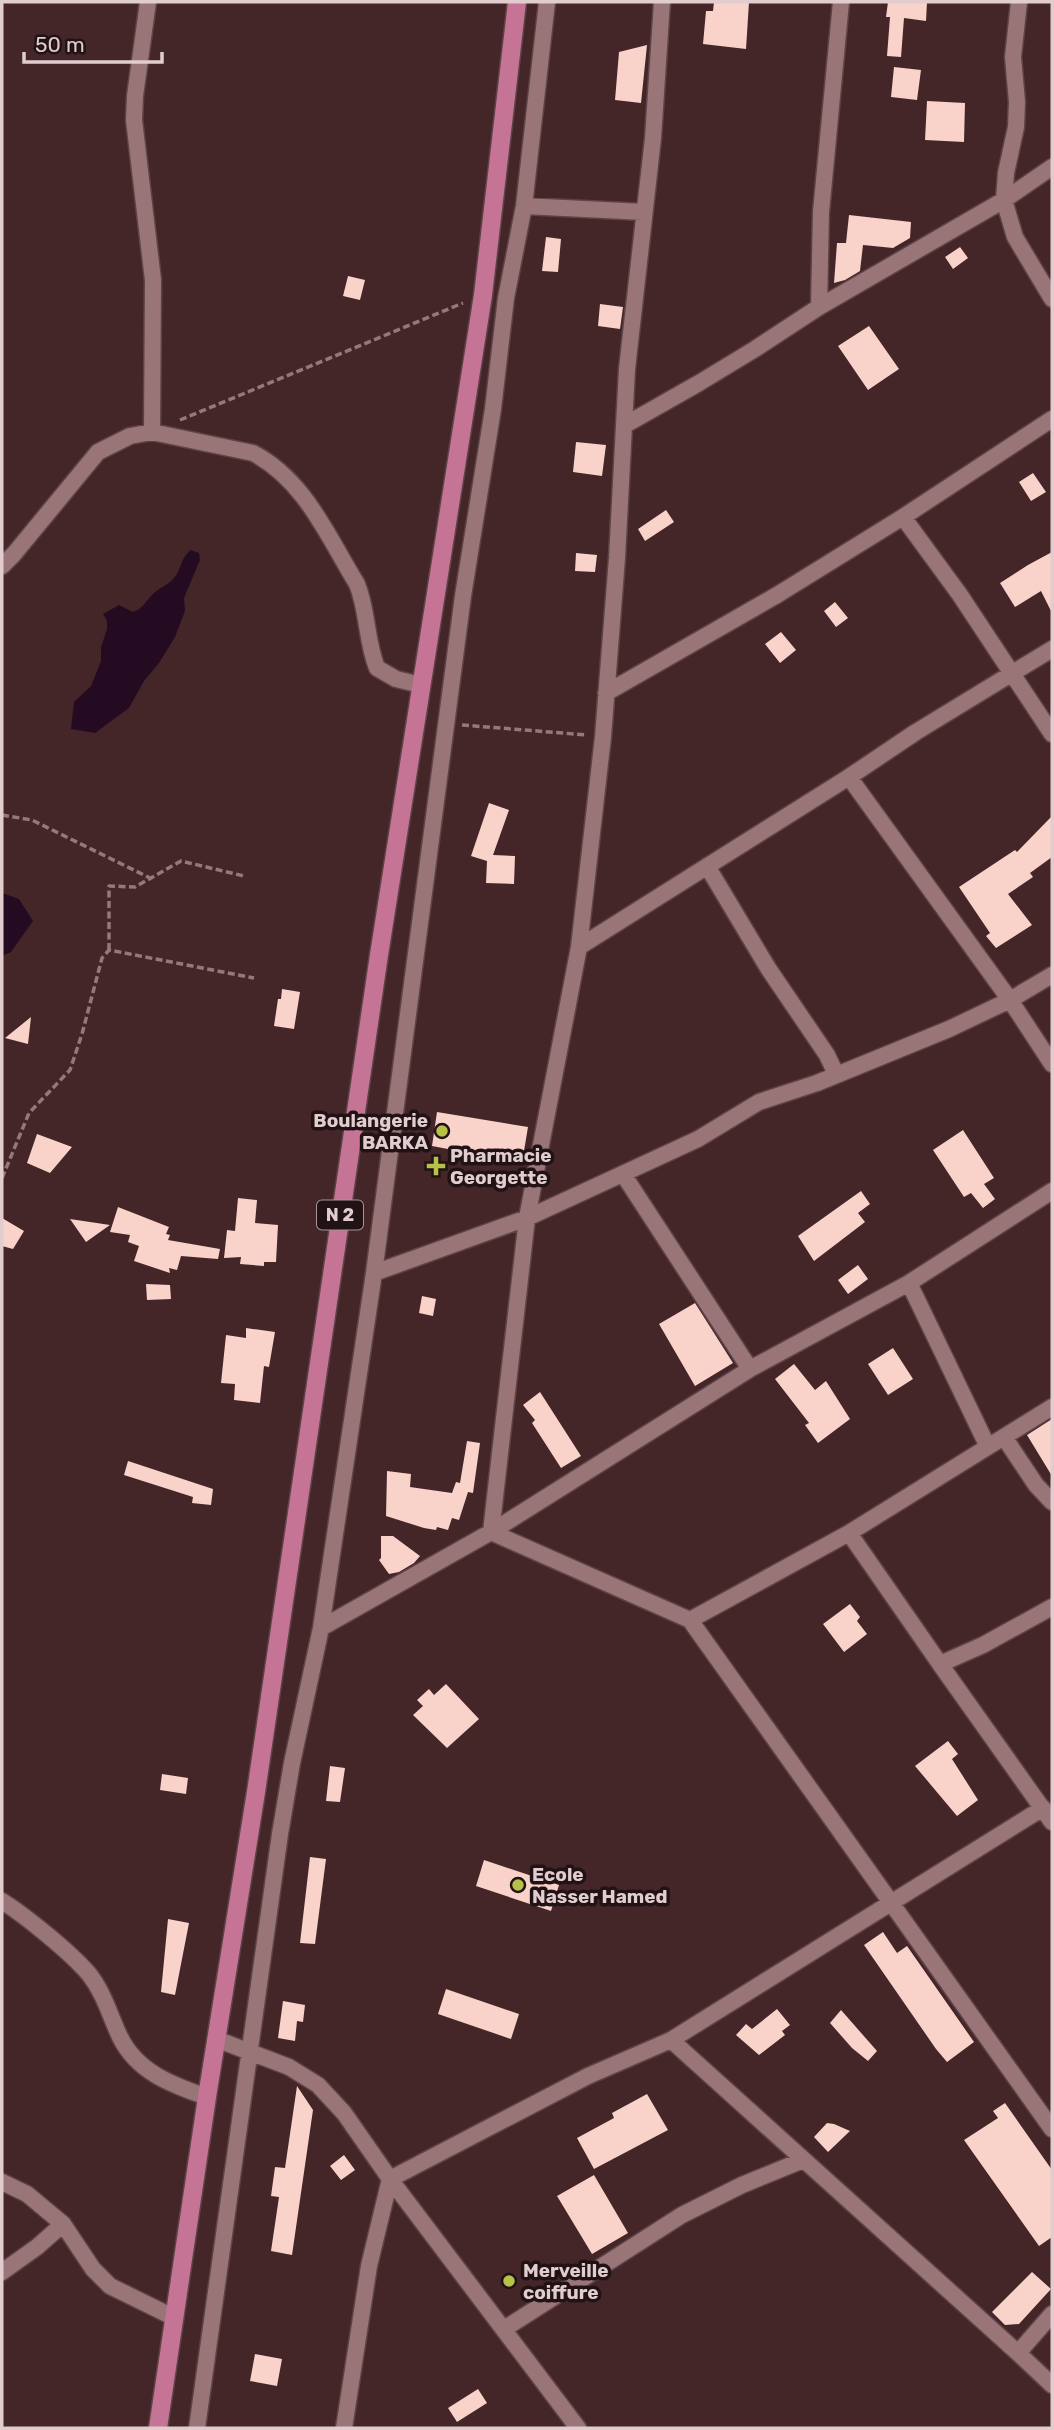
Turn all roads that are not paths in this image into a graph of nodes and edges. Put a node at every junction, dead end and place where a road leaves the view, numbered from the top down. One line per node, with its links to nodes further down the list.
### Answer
1 (148, 2): 15 (street)
2 (517, 2): 20 (main road, N 2)
3 (547, 2): 9 (street)
4 (662, 2): 10 (street)
5 (841, 2): 12 (street)
6 (1019, 2): 8 (street)
7 (1052, 167): 8 (street)
8 (1004, 200): 11 (street); 12 (street)
9 (524, 206): 10 (street); 33 (street)
10 (644, 212): 14 (street)
11 (1052, 299)
12 (818, 307): 14 (street)
13 (1052, 419): 16 (street)
14 (625, 425): 21 (street)
15 (152, 432): 17 (street); 20 (street)
16 (902, 517): 19 (street); 21 (street)
17 (2, 566)
18 (1052, 649): 19 (street)
19 (1011, 675): 22 (street); 23 (street)
20 (421, 685): 49 (main road, N 2)
21 (606, 693): 25 (street)
22 (1052, 734)
23 (849, 777): 24 (street); 27 (street)
24 (708, 866): 25 (street); 29 (street)
25 (579, 947): 32 (street)
26 (1052, 975): 27 (street)
27 (1010, 1000): 28 (street); 29 (street)
28 (1052, 1064)
29 (836, 1074): 30 (street)
30 (623, 1174): 32 (street); 35 (street)
31 (1052, 1191): 34 (street)
32 (527, 1219): 33 (street); 40 (street)
33 (374, 1273): 44 (street)
34 (909, 1283): 35 (street); 38 (street)
35 (750, 1369): 40 (street)
36 (1052, 1406): 37 (street)
37 (1004, 1437): 38 (street); 39 (street)
38 (988, 1447): 41 (street)
39 (1052, 1502)
40 (491, 1532): 43 (street); 44 (street)
41 (849, 1533): 43 (street); 45 (street)
42 (1052, 1607): 45 (street)
43 (690, 1620): 48 (street)
44 (321, 1629): 51 (street)
45 (940, 1664): 46 (street)
46 (1048, 1815): 48 (street)
47 (2, 1901): 52 (street)
48 (891, 1903): 50 (street); 53 (street)
49 (216, 2039): 51 (street); 52 (main road, N 2)
50 (671, 2040): 54 (street); 55 (street)
51 (248, 2052): 55 (street); 65 (street)
52 (207, 2097): 60 (main road, N 2)
53 (1052, 2129)
54 (803, 2160): 61 (street); 62 (street)
55 (390, 2179): 61 (street); 66 (street)
56 (2, 2182): 57 (street)
57 (63, 2224): 58 (street); 60 (street)
58 (2, 2272)
59 (1052, 2314): 62 (street)
60 (175, 2319): 64 (main road, N 2)
61 (504, 2329): 67 (street)
62 (1018, 2353): 63 (street)
63 (1052, 2385)
64 (158, 2428)
65 (197, 2428)
66 (344, 2428)
67 (578, 2428)

